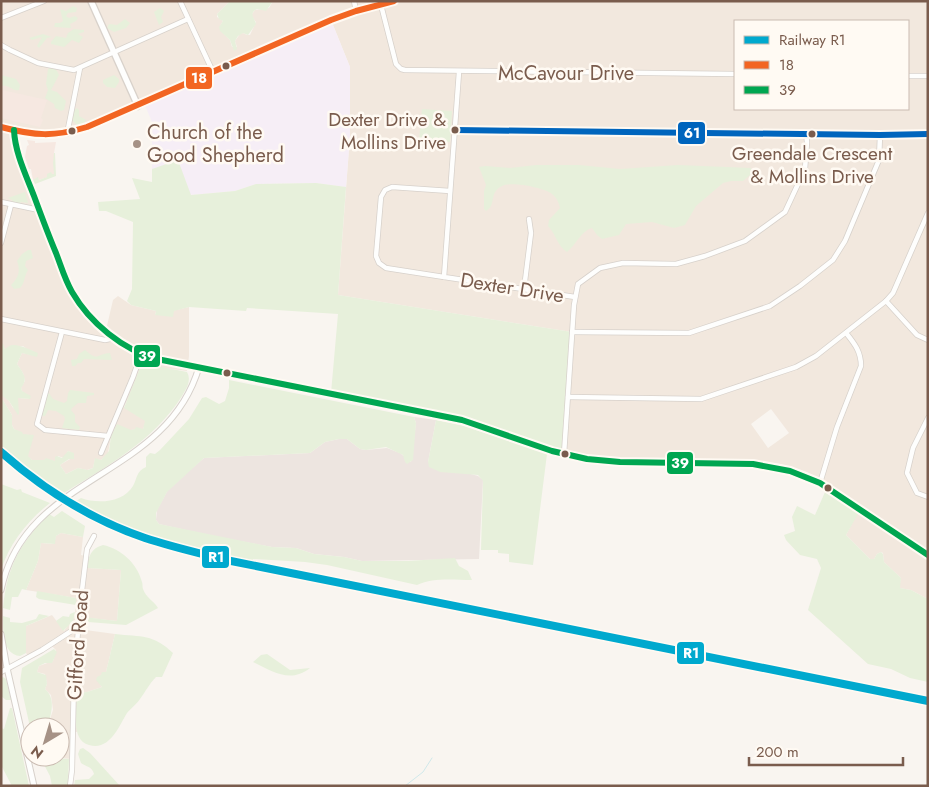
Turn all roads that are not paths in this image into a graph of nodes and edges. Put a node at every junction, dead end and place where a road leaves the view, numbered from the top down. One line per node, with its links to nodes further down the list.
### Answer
1 (44, 1): 8 (street)
2 (91, 1): 11 (main road)
3 (180, 1): 9 (street)
4 (354, 1): 7 (street)
5 (394, 1): 6 (main road)
6 (381, 5): 7 (main road); 14 (street, McCavour Drive)
7 (356, 11): 13 (main road)
8 (1, 18)
9 (188, 19): 11 (street); 13 (street)
10 (1, 45): 12 (street)
11 (114, 53): 12 (street); 18 (main road)
12 (80, 68): 23 (street)
13 (213, 72): 18 (main road)
14 (459, 72): 15 (street, McCavour Drive); 21 (street, Dexter Drive)
15 (734, 74)
16 (909, 76): 17 (street)
17 (928, 76)
18 (138, 106): 23 (main road)
19 (1, 127): 20 (main road)
20 (14, 130): 23 (main road); 29 (main road)
21 (454, 130): 22 (street); 26 (street, Dexter Drive)
22 (806, 133): 25 (street); 35 (street)
23 (66, 134)
24 (928, 134): 25 (street)
25 (880, 135): 39 (street)
26 (450, 191): 33 (street, Dexter Drive); 33 (street)
27 (1, 202): 28 (street)
28 (11, 205): 29 (street); 32 (street)
29 (39, 210): 41 (main road)
30 (928, 213): 36 (street)
31 (529, 219): 34 (street)
32 (1, 243)
33 (444, 277): 34 (street, Dexter Drive)
34 (524, 290): 35 (street, Dexter Drive)
35 (575, 298): 39 (street)
36 (886, 301): 40 (street); 42 (street)
37 (1, 319): 38 (street)
38 (62, 332): 41 (street); 47 (street)
39 (572, 332): 45 (street)
40 (846, 334): 45 (street); 50 (street)
41 (115, 338): 43 (main road)
42 (928, 340)
43 (141, 354): 44 (main road); 47 (street)
44 (199, 367): 49 (main road); 54 (street)
45 (568, 397): 49 (street)
46 (928, 418): 51 (street)
47 (108, 436): 48 (street)
48 (101, 453)
49 (564, 454): 50 (main road)
50 (820, 483): 53 (main road)
51 (928, 497)
52 (94, 536): 55 (street, Gifford Road)
53 (928, 555)
54 (1, 590)
55 (79, 626): 57 (street); 60 (street, Gifford Road)
56 (1, 634): 57 (street)
57 (7, 668): 58 (street); 59 (street)
58 (1, 672)
59 (34, 786)
60 (70, 786)

